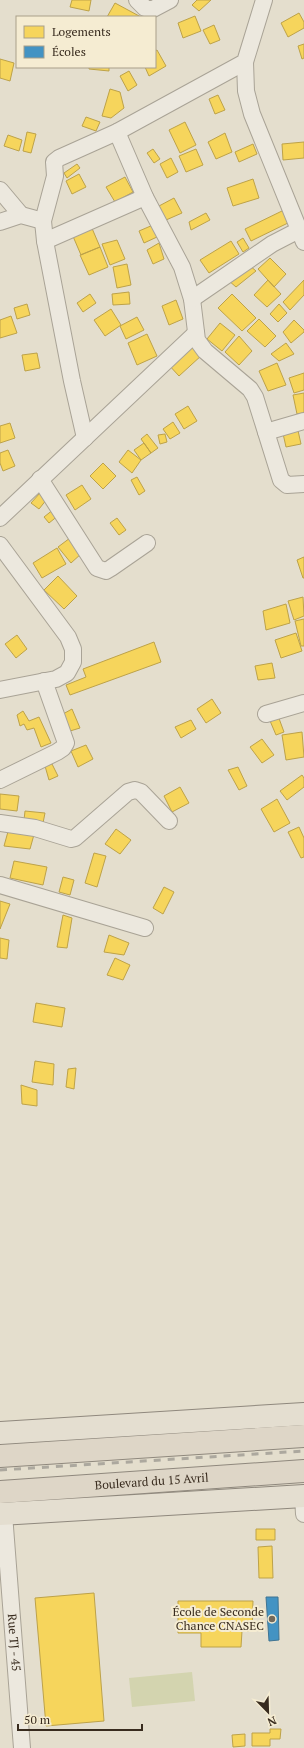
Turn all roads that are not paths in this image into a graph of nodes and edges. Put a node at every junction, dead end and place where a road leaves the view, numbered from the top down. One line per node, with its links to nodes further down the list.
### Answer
1 (137, 0): 2 (street)
2 (170, 0)
3 (264, 0): 4 (street)
4 (245, 62): 5 (street); 11 (street)
5 (117, 132): 7 (street); 9 (street)
6 (0, 190): 8 (street)
7 (145, 197): 12 (street); 13 (street)
8 (21, 215): 9 (street); 10 (street)
9 (43, 221): 12 (street)
10 (0, 222)
11 (302, 236): 13 (street)
12 (45, 241): 17 (street)
13 (192, 299): 14 (street)
14 (196, 333): 16 (street); 17 (street)
15 (304, 421): 16 (street)
16 (266, 432): 19 (street)
17 (85, 438): 18 (street)
18 (40, 479): 20 (street); 21 (street)
19 (304, 484)
20 (0, 518)
21 (147, 543)
22 (0, 545): 23 (street)
23 (44, 681): 24 (street); 27 (street)
24 (0, 690)
25 (304, 703): 26 (street)
26 (266, 714)
27 (0, 780)
28 (169, 821): 29 (street)
29 (0, 823)
30 (0, 885): 31 (street)
31 (145, 928)
32 (304, 1414): 33 (main road)
33 (0, 1433)
34 (304, 1436): 35 (highway)
35 (0, 1456)
36 (304, 1472): 37 (highway, Boulevard du 15 Avril)
37 (0, 1492)
38 (304, 1502): 39 (main road, Boulevard du 15 Avril)
39 (2, 1514): 40 (street, Rue TJ - 45)
40 (22, 1748)

